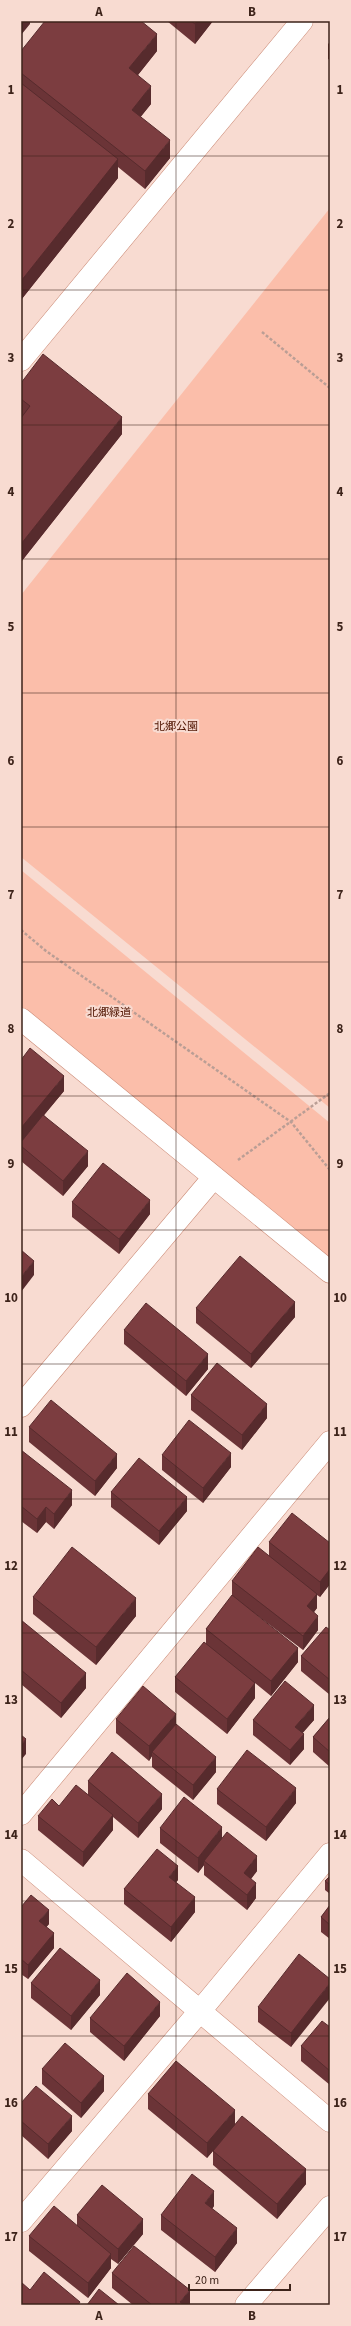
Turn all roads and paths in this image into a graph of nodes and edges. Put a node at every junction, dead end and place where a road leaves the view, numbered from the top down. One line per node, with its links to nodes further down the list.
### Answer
1 (302, 21): 3 (street)
2 (262, 332): 4 (path)
3 (21, 360)
4 (330, 388)
5 (21, 930): 8 (path)
6 (21, 1019): 10 (street)
7 (330, 1093): 8 (path)
8 (291, 1122): 9 (path); 10 (path)
9 (330, 1170)
10 (214, 1177): 11 (street); 12 (street)
11 (330, 1272)
12 (21, 1406)
13 (330, 1442): 14 (street)
14 (21, 1814)
15 (330, 1854): 17 (street)
16 (21, 1860): 17 (street)
17 (200, 2011): 18 (street); 20 (street)
18 (330, 2121)
19 (330, 2207): 21 (street)
20 (21, 2221)
21 (246, 2305)

